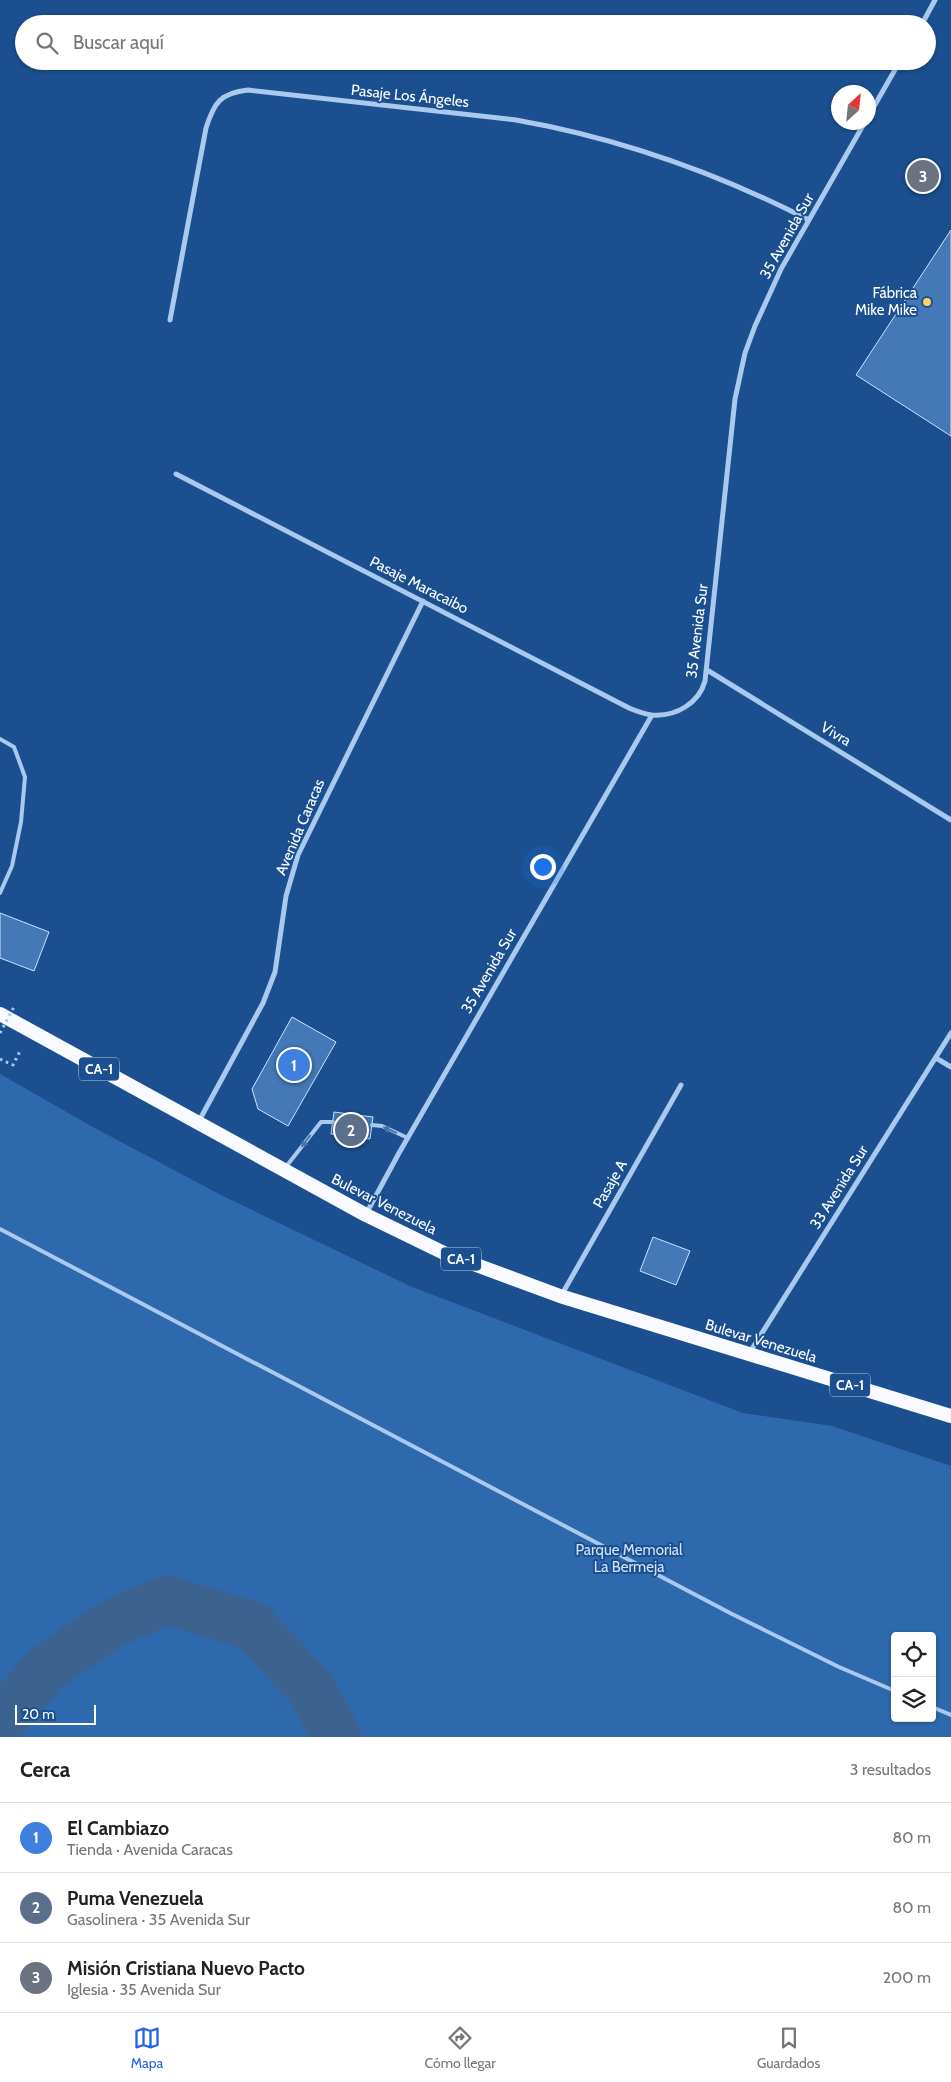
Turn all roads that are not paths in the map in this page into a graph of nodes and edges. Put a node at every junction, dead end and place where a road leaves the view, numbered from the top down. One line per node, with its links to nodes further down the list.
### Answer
1 (935, 0): 2 (street)
2 (927, 15)
3 (895, 70): 4 (street)
4 (876, 103)
5 (860, 130): 6 (street, 35 Avenida Sur)
6 (809, 220): 7 (street, Pasaje Los Ángeles); 10 (street, 35 Avenida Sur)
7 (170, 320)
8 (176, 474): 9 (street, Pasaje Maracaibo)
9 (423, 602): 11 (street, Pasaje Maracaibo); 21 (street, Avenida Caracas)
10 (707, 670): 11 (street, 35 Avenida Sur); 13 (street, Vivra)
11 (652, 715): 23 (street, 35 Avenida Sur)
12 (0, 739): 14 (lane)
13 (951, 820)
14 (0, 893)
15 (0, 1014): 21 (highway, Bulevar Venezuela / CA-1)
16 (951, 1033): 17 (street, 33 Avenida Sur)
17 (936, 1058): 18 (street); 28 (street, 33 Avenida Sur)
18 (951, 1067)
19 (681, 1085): 27 (street, Pasaje A)
20 (333, 1122): 24 (lane, one-way to 24)
21 (198, 1123): 24 (highway, Bulevar Venezuela / CA-1)
22 (372, 1125): 23 (lane, one-way to 22)
23 (408, 1138): 25 (street, 35 Avenida Sur)
24 (284, 1170): 25 (highway, Bulevar Venezuela / CA-1)
25 (366, 1215): 27 (highway, Bulevar Venezuela / CA-1)
26 (0, 1229): 30 (lane)
27 (560, 1296): 28 (highway, Bulevar Venezuela / CA-1)
28 (748, 1354): 29 (highway, Bulevar Venezuela / CA-1)
29 (951, 1416)
30 (891, 1689)
31 (936, 1709): 32 (lane)
32 (951, 1715)

